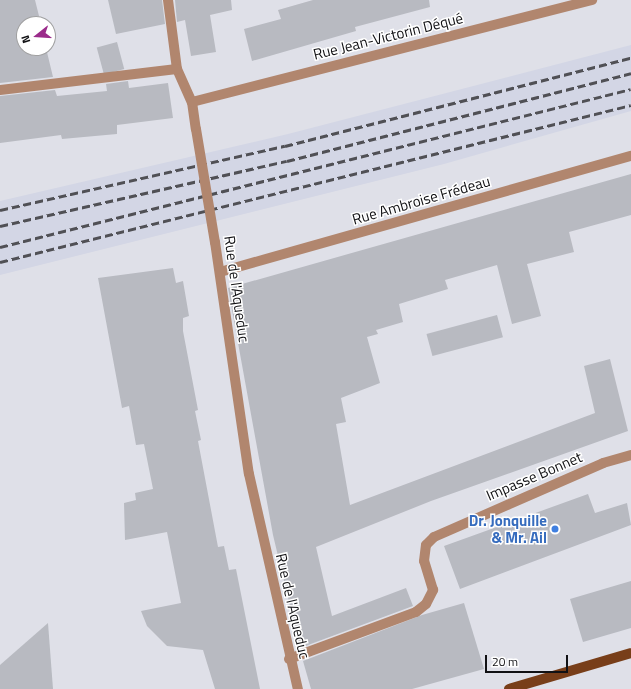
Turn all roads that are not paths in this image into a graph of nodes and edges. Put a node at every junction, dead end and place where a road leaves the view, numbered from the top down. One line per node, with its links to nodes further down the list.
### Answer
1 (168, 0): 3 (street, Rue de l'Aqueduc)
2 (592, 0): 5 (street, Rue Jean-Victorin Déqué)
3 (177, 69): 4 (street); 5 (street, Rue de l'Aqueduc)
4 (0, 90)
5 (192, 102): 7 (street, Rue de l'Aqueduc, bridge)
6 (631, 156): 7 (street, Rue Ambroise Frédeau)
7 (220, 272): 10 (street, Rue de l'Aqueduc)
8 (631, 455): 10 (street, Impasse Bonnet)
9 (631, 653): 12 (main road)
10 (289, 660): 11 (street, Rue de l'Aqueduc)
11 (298, 689)
12 (509, 689)

